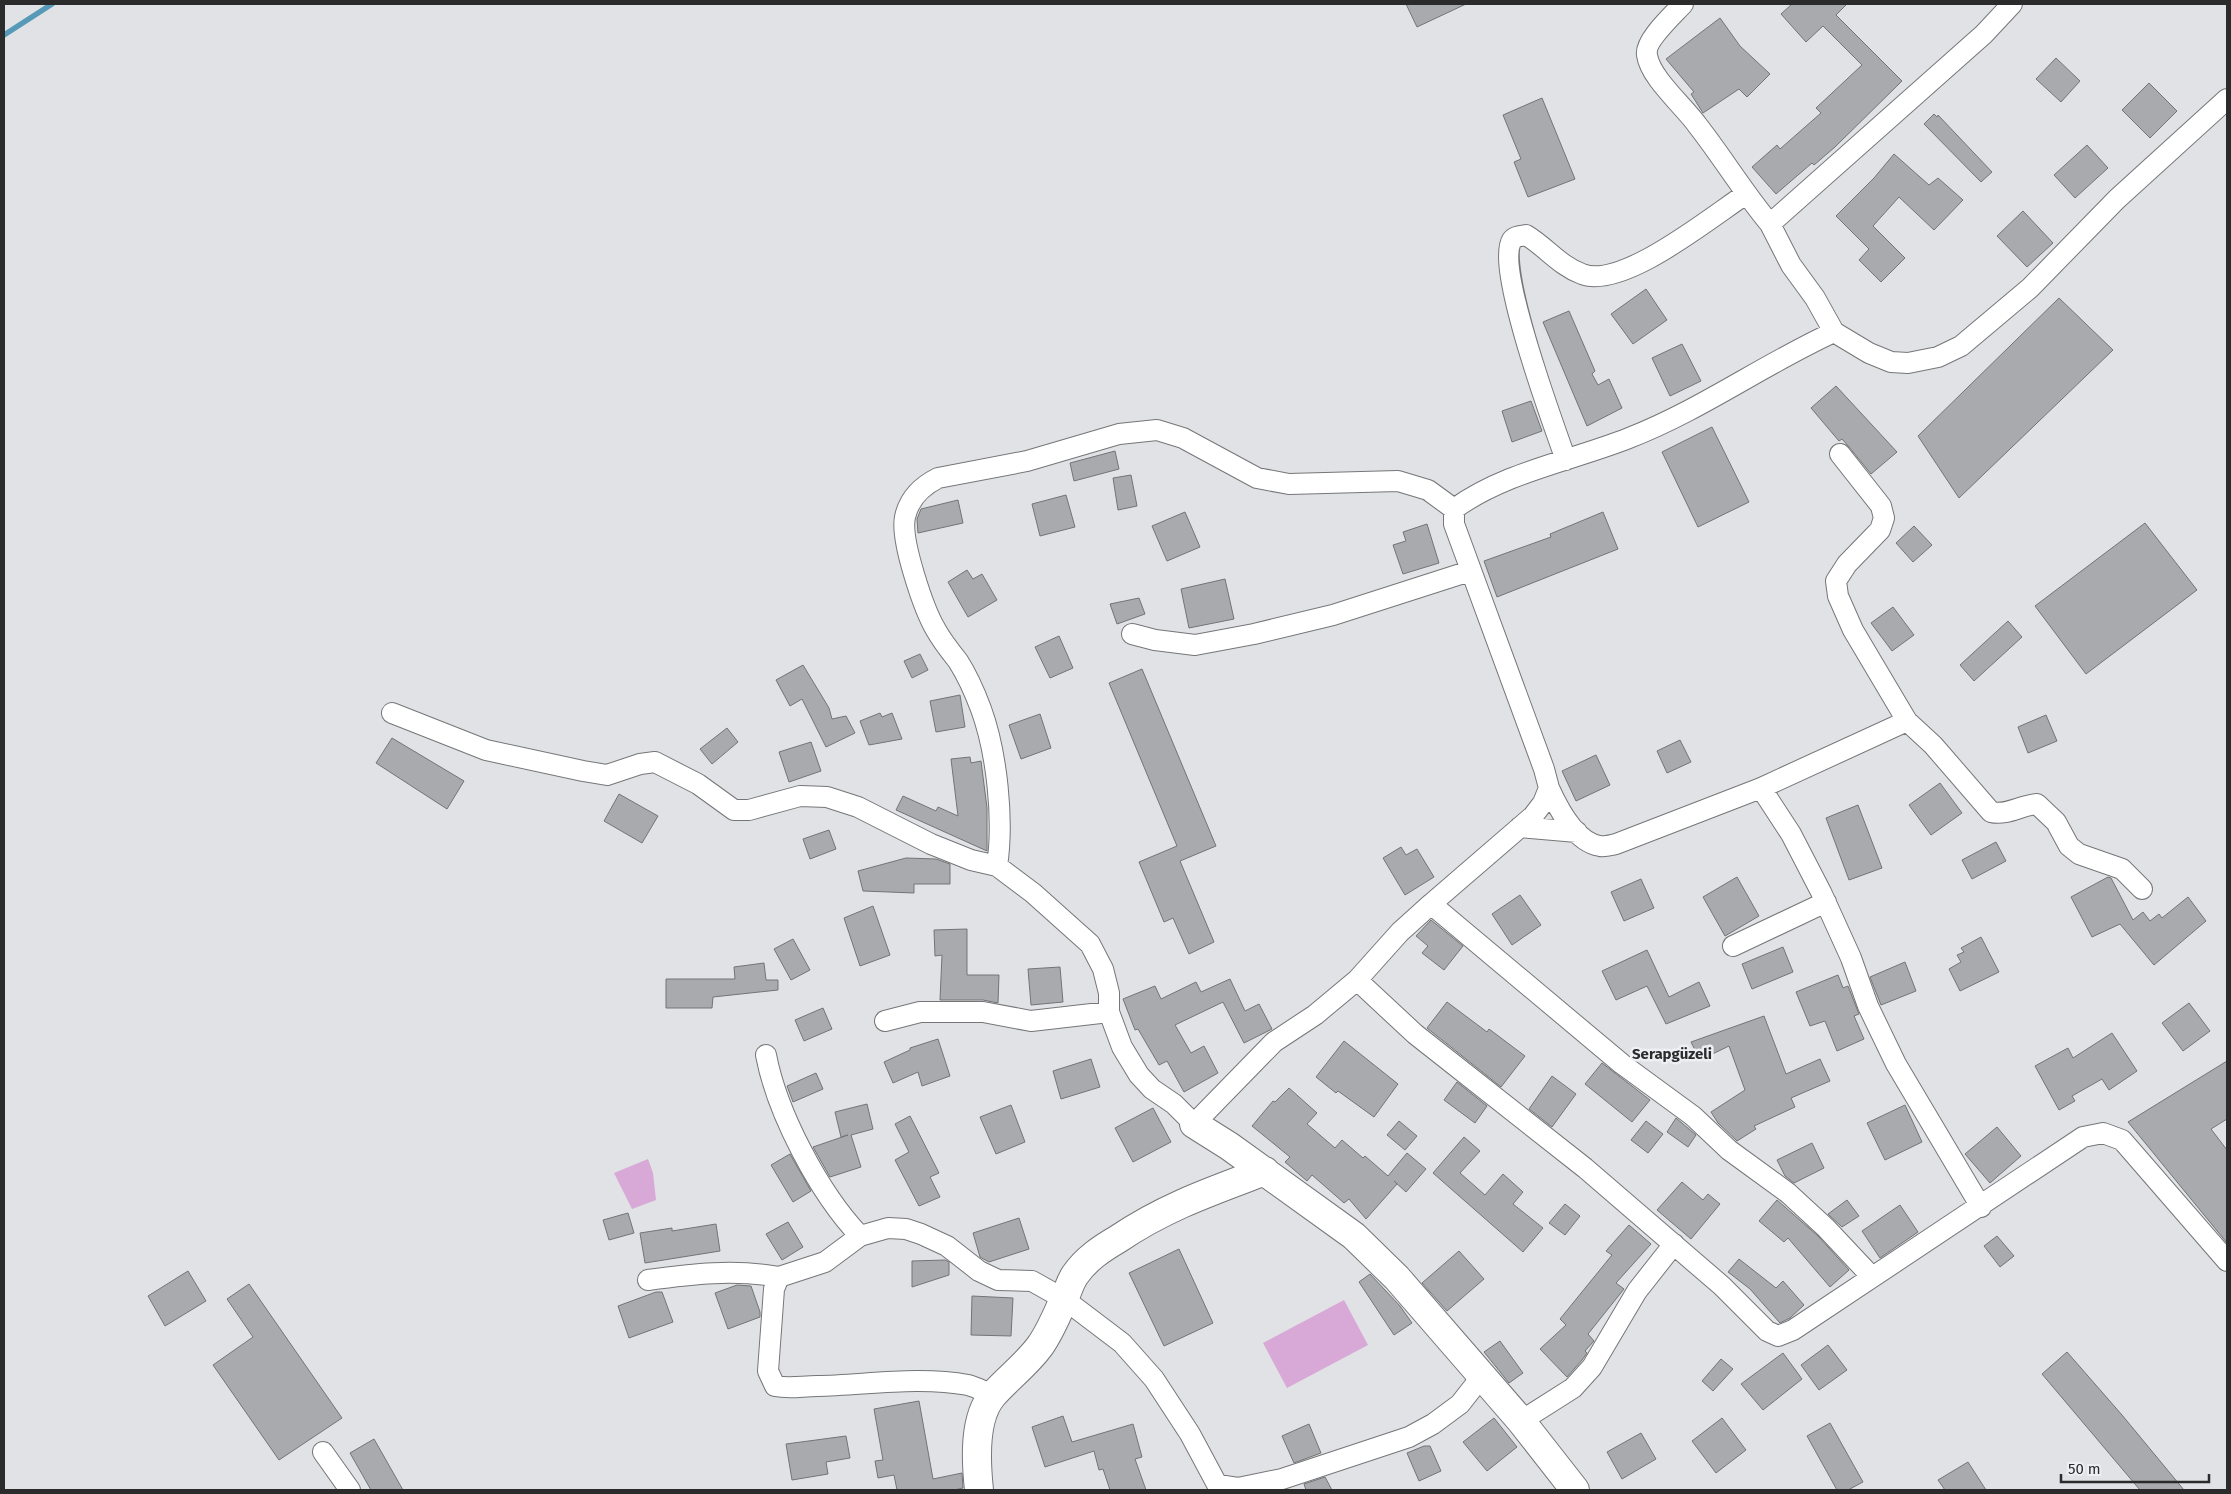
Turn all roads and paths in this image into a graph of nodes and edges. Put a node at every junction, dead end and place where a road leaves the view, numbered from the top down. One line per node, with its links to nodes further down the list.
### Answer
1 (1683, 4): 4 (street)
2 (2012, 4): 5 (street)
3 (2223, 111): 6 (street)
4 (1746, 194): 5 (street); 8 (street)
5 (1770, 224): 6 (street)
6 (1834, 332): 8 (street)
7 (1840, 454): 13 (street)
8 (1566, 460): 9 (street)
9 (1454, 510): 10 (street); 18 (street)
10 (1470, 570): 11 (street); 14 (street)
11 (1132, 634)
12 (392, 713): 18 (street)
13 (1906, 721): 15 (street); 19 (street)
14 (1549, 788): 16 (street); 17 (street)
15 (1761, 788): 17 (street); 20 (street)
16 (1520, 827): 17 (street); 21 (street)
17 (1577, 832)
18 (997, 866): 24 (street)
19 (2142, 889)
20 (1826, 902): 22 (street); 29 (street)
21 (1431, 904): 23 (street); 33 (street)
22 (1733, 946)
23 (1357, 980): 27 (street); 31 (street)
24 (1109, 1012): 25 (street); 27 (street)
25 (885, 1021)
26 (766, 1055): 30 (street)
27 (1194, 1124): 28 (street)
28 (1265, 1171): 36 (street); 37 (street)
29 (1981, 1207): 32 (street); 33 (street)
30 (860, 1236): 34 (street); 36 (street)
31 (1674, 1244): 33 (street); 39 (street)
32 (2227, 1261)
33 (1872, 1277)
34 (779, 1278): 35 (street); 38 (street)
35 (648, 1280)
36 (1064, 1299): 38 (street); 41 (street)
37 (1482, 1376): 39 (street); 41 (street)
38 (993, 1395): 43 (street)
39 (1521, 1421): 44 (street)
40 (324, 1452): 42 (street)
41 (1219, 1488)
42 (350, 1490)
43 (979, 1490)
44 (1576, 1490)

